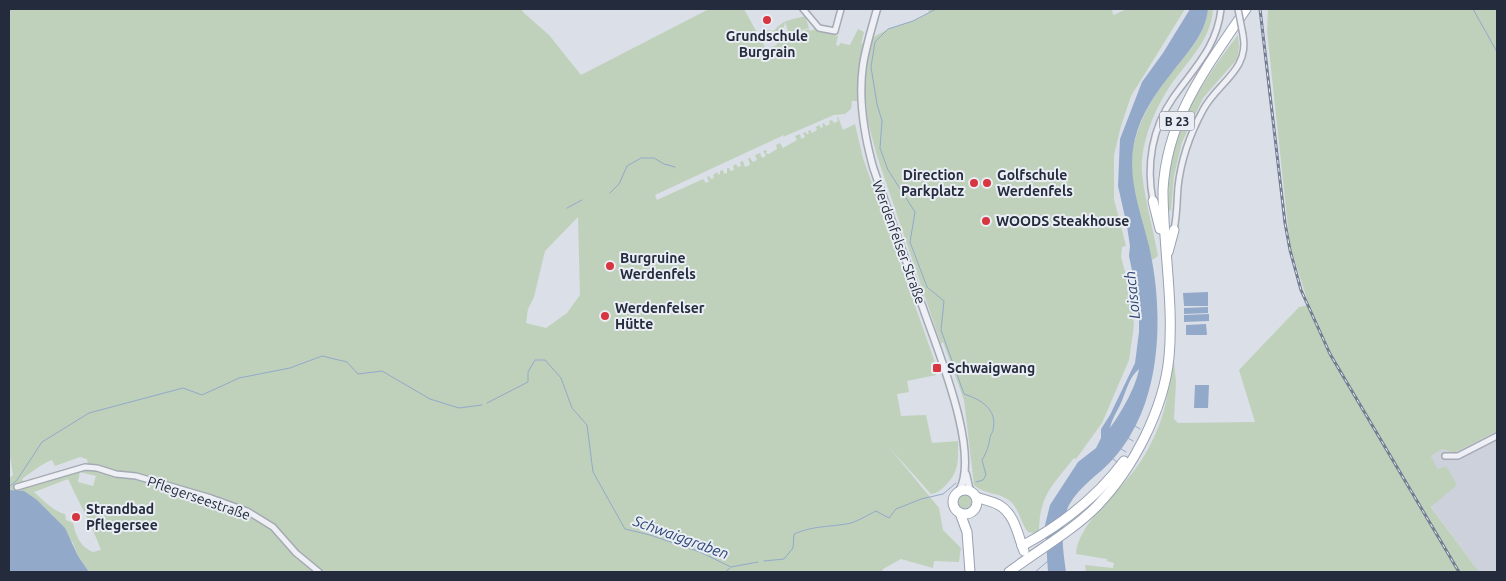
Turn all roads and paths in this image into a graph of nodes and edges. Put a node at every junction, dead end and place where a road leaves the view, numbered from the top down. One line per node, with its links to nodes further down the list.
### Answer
1 (803, 9): 2 (street)
2 (841, 9)
3 (877, 9): 13 (street, Werdenfelser Straße)
4 (1221, 9): 7 (street)
5 (1238, 9): 8 (street, bridge)
6 (1246, 9): 9 (main road, B 23)
7 (1153, 200): 9 (main road)
8 (1174, 230): 9 (main road)
9 (1166, 255): 10 (main road, B 23)
10 (1145, 433): 22 (main road, B 23); 23 (main road, B 23)
11 (1497, 436): 12 (street)
12 (1445, 456)
13 (965, 473): 15 (street, Werdenfelser Straße); 16 (street, Werdenfelser Straße)
14 (17, 487): 25 (street, Pflegerseestraße)
15 (959, 491): 16 (main road); 19 (main road)
16 (973, 494): 17 (main road); 18 (main road)
17 (994, 503): 18 (main road); 20 (main road)
18 (973, 510): 19 (main road); 21 (main road)
19 (960, 513): 21 (main road)
20 (1016, 530): 22 (main road); 24 (main road)
21 (967, 532): 26 (main road)
22 (1041, 536): 24 (main road, B 23)
23 (1043, 547): 24 (main road, B 23); 27 (main road, B 23)
24 (1024, 550)
25 (320, 572)
26 (970, 572)
27 (1009, 572)

